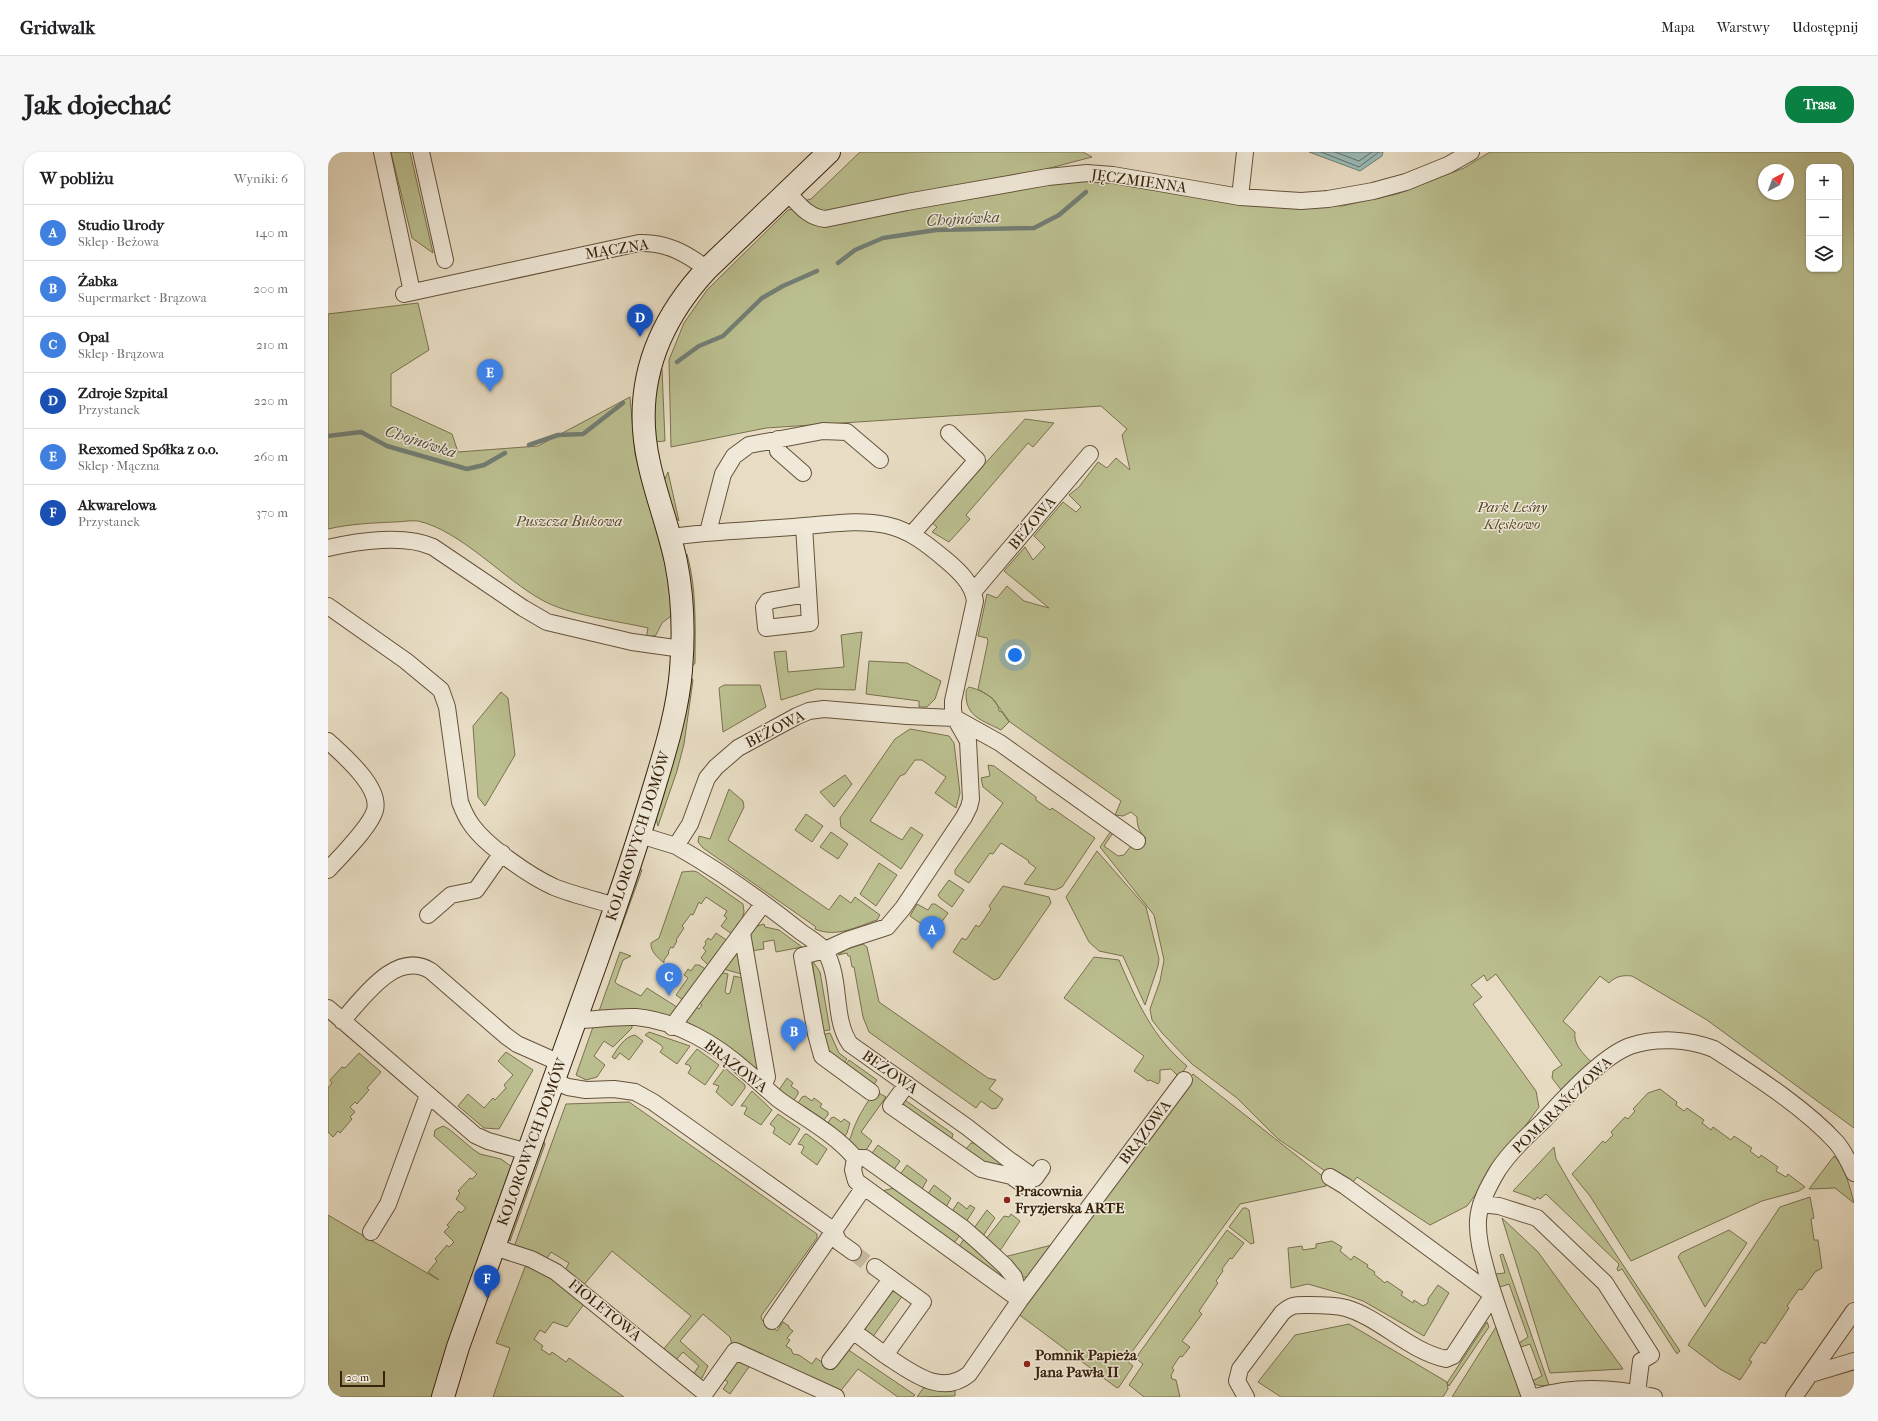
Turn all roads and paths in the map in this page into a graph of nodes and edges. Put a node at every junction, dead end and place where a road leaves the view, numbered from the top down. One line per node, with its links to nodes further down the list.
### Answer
1 (382, 152): 9 (street, MĄCZNA)
2 (421, 152): 8 (street)
3 (829, 152): 6 (street)
4 (1245, 152): 7 (street)
5 (1471, 152): 7 (street, JĘCZMIENNA)
6 (787, 192): 7 (street, JĘCZMIENNA); 9 (street)
7 (1240, 198)
8 (445, 260)
9 (707, 269): 18 (street, KOLOROWYCH DOMÓW)
10 (949, 433): 17 (street)
11 (778, 440): 13 (street); 14 (street); 16 (street)
12 (1090, 454): 20 (street, BEŻOWA)
13 (880, 460)
14 (803, 473)
15 (804, 526): 16 (street); 17 (street); 21 (street)
16 (708, 532): 18 (street)
17 (912, 534): 20 (street)
18 (670, 537): 23 (street, KOLOROWYCH DOMÓW)
19 (328, 548): 23 (street)
20 (974, 592): 24 (street)
21 (807, 594)
22 (328, 606): 29 (street)
23 (682, 649): 26 (street, KOLOROWYCH DOMÓW)
24 (955, 718): 27 (street); 28 (street, BEŻOWA); 35 (street)
25 (328, 741): 30 (street)
26 (640, 834): 28 (street); 32 (street, KOLOROWYCH DOMÓW)
27 (1137, 841)
28 (676, 846): 31 (street)
29 (502, 853): 32 (street); 33 (street)
30 (328, 870)
31 (763, 904): 34 (street); 35 (street)
32 (616, 906): 37 (street, KOLOROWYCH DOMÓW)
33 (428, 914)
34 (742, 933): 39 (street); 43 (street)
35 (825, 950): 42 (street, BEŻOWA); 44 (street)
36 (328, 1008): 38 (street)
37 (575, 1020): 39 (street, BRĄZOWA); 40 (street, KOLOROWYCH DOMÓW)
38 (342, 1021): 40 (street); 45 (street)
39 (672, 1027): 43 (street, BRĄZOWA)
40 (557, 1072): 48 (street, KOLOROWYCH DOMÓW); 57 (street)
41 (1184, 1080): 64 (street, BRĄZOWA)
42 (907, 1084): 46 (street, BEŻOWA); 47 (street)
43 (763, 1086): 49 (street, BRĄZOWA)
44 (871, 1092)
45 (428, 1095): 48 (street); 58 (street)
46 (967, 1127): 47 (street); 50 (street, BEŻOWA)
47 (951, 1148): 54 (street)
48 (528, 1152): 59 (street, KOLOROWYCH DOMÓW)
49 (855, 1158): 53 (street); 55 (street)
50 (1042, 1168)
51 (1854, 1173): 56 (street, POMARAŃCZOWA)
52 (1330, 1177): 63 (street)
53 (896, 1180): 55 (street); 64 (street)
54 (1028, 1187)
55 (866, 1189): 57 (street); 64 (street)
56 (1481, 1204): 63 (street, POMARAŃCZOWA); 72 (street)
57 (833, 1230): 60 (street); 66 (street)
58 (371, 1232)
59 (494, 1248): 73 (street, FIOLETOWA); 74 (street, KOLOROWYCH DOMÓW)
60 (853, 1252)
61 (875, 1267): 62 (street)
62 (891, 1279): 67 (street); 68 (street)
63 (1494, 1295): 76 (street); 77 (street, POMARAŃCZOWA)
64 (1020, 1300): 68 (street, BRĄZOWA)
65 (1854, 1311): 71 (street)
66 (772, 1321)
67 (853, 1331): 68 (street); 69 (street)
68 (885, 1355)
69 (830, 1361)
70 (1854, 1361): 71 (street)
71 (1811, 1374): 80 (street)
72 (1637, 1393): 78 (street); 79 (street)
73 (707, 1395): 75 (street, FIOLETOWA)
74 (443, 1397)
75 (836, 1397)
76 (1246, 1397)
77 (1530, 1397)
78 (1536, 1397)
79 (1654, 1397)
80 (1794, 1397)

